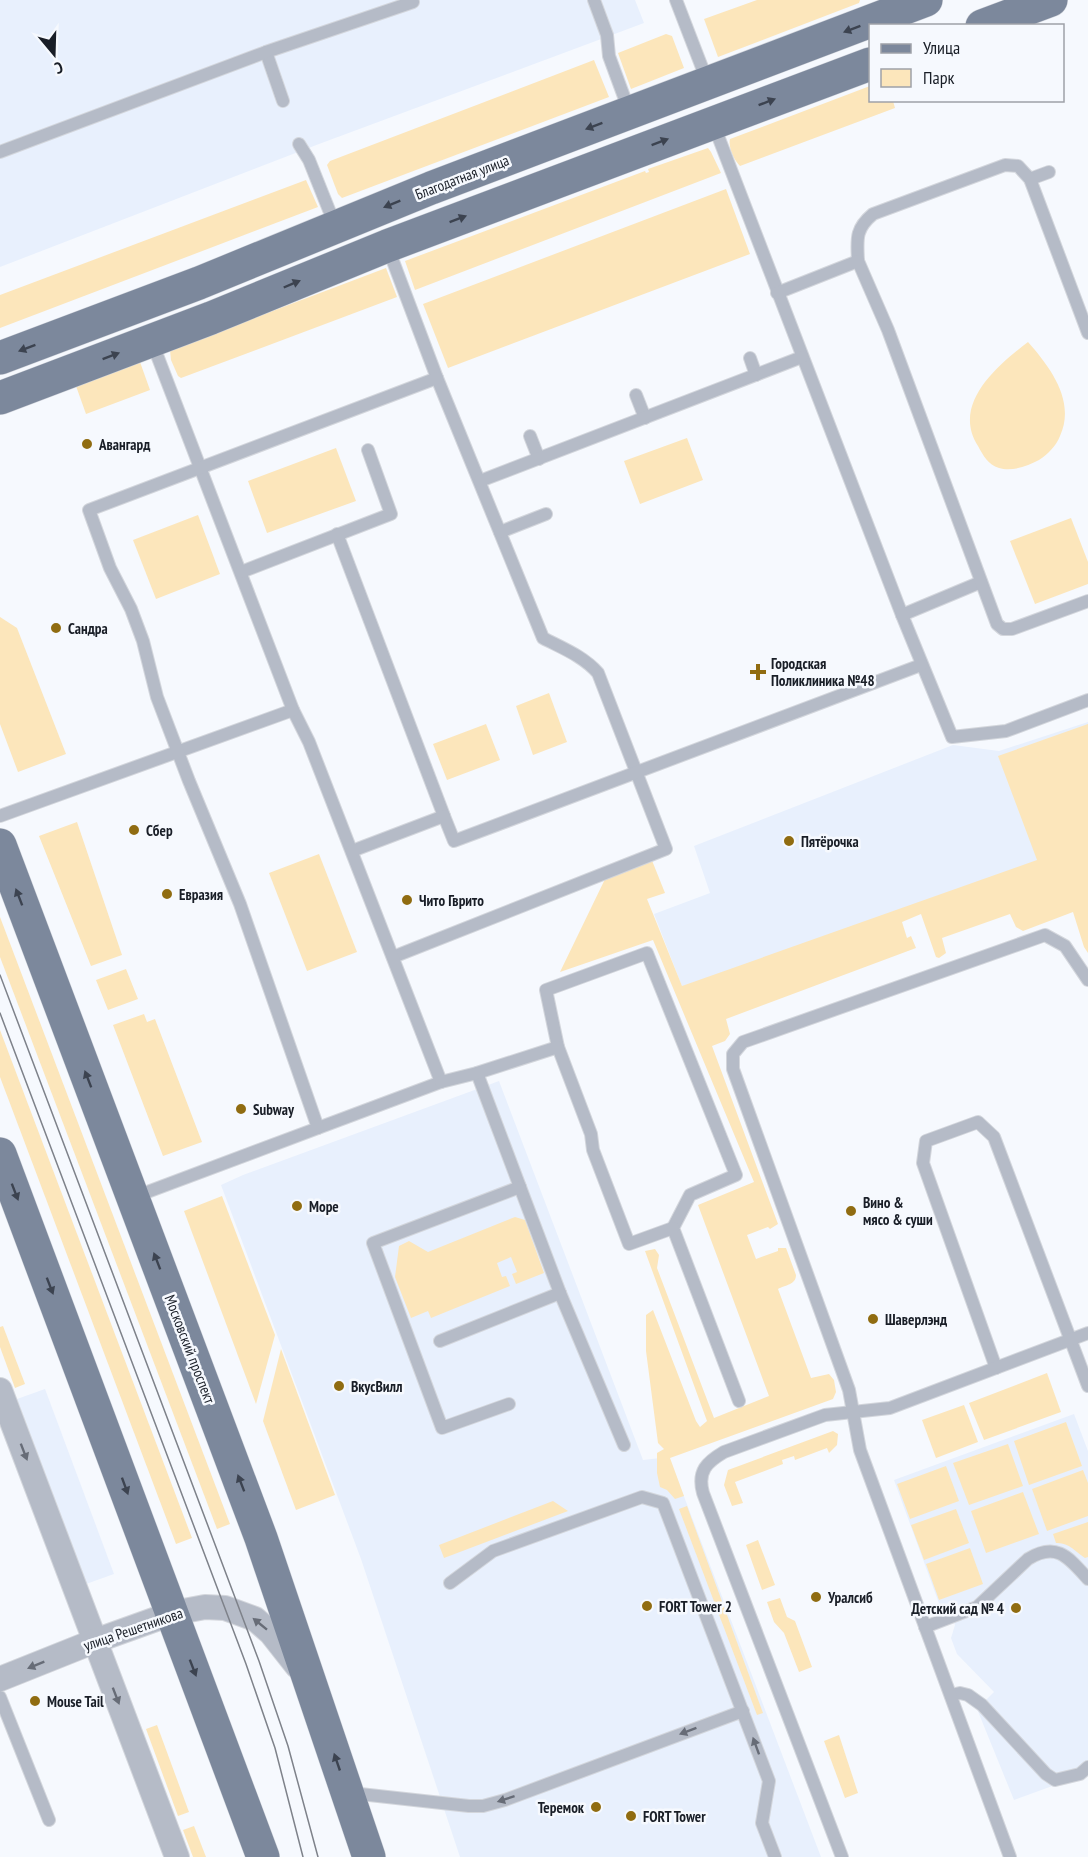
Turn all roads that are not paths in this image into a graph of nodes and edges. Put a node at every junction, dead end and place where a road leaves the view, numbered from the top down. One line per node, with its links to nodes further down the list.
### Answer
1 (594, 0): 11 (lane)
2 (676, 0): 9 (lane)
3 (926, 0): 9 (main road, Благодатная улица, one-way to 9)
4 (1051, 0): 6 (main road)
5 (413, 2): 7 (lane)
6 (987, 24)
7 (266, 52): 10 (lane); 14 (lane)
8 (869, 64): 12 (main road, one-way to 8)
9 (708, 84): 11 (main road, Благодатная улица)
10 (283, 101)
11 (630, 113): 17 (main road, Благодатная улица, one-way to 17)
12 (713, 122): 18 (main road, one-way to 12); 20 (lane)
13 (299, 144): 17 (lane)
14 (0, 152)
15 (1049, 172): 16 (lane)
16 (1030, 179): 19 (lane); 21 (lane)
17 (336, 226): 24 (main road, Благодатная улица, one-way to 24)
18 (387, 246): 22 (main road, one-way to 18); 27 (lane)
19 (858, 261): 20 (lane); 40 (lane)
20 (777, 293): 23 (lane)
21 (1088, 333)
22 (151, 341): 29 (main road, one-way to 22); 34 (lane)
23 (802, 357): 26 (lane); 42 (lane)
24 (0, 358)
25 (750, 358): 26 (lane)
26 (756, 375): 30 (lane)
27 (437, 378): 34 (lane); 35 (lane)
28 (636, 395): 30 (lane)
29 (0, 398)
30 (645, 418): 33 (lane)
31 (530, 436): 33 (lane)
32 (368, 450): 38 (lane)
33 (538, 459): 35 (lane)
34 (199, 468): 39 (lane); 46 (lane)
35 (480, 481): 37 (lane)
36 (546, 514): 37 (lane)
37 (500, 532): 47 (lane)
38 (337, 534): 39 (lane); 49 (lane)
39 (241, 572): 45 (lane)
40 (981, 582): 41 (lane); 42 (lane)
41 (1088, 601)
42 (902, 615): 43 (lane)
43 (921, 665): 44 (lane); 47 (lane)
44 (1088, 700)
45 (293, 710): 46 (lane); 51 (lane)
46 (177, 751): 48 (lane); 57 (lane)
47 (636, 771): 49 (lane); 52 (lane)
48 (0, 816)
49 (444, 816): 51 (lane)
50 (0, 845): 60 (main road, Московский проспект, one-way to 50)
51 (352, 852): 52 (lane)
52 (393, 957): 56 (lane)
53 (1088, 980): 71 (lane)
54 (558, 1047): 55 (lane); 61 (lane); 61 (lane)
55 (477, 1073): 56 (lane); 59 (lane)
56 (441, 1082): 57 (lane)
57 (318, 1128): 60 (lane)
58 (0, 1154): 75 (main road, one-way to 75)
59 (520, 1187): 62 (lane); 70 (lane)
60 (133, 1197): 79 (main road, Московский проспект, one-way to 60)
61 (673, 1228): 69 (lane)
62 (560, 1293): 65 (lane); 72 (lane)
63 (1088, 1333): 64 (lane)
64 (1071, 1339): 66 (lane); 66 (lane); 67 (lane)
65 (440, 1341)
66 (996, 1368): 71 (lane)
67 (1088, 1386)
68 (0, 1390): 77 (street, one-way to 77)
69 (739, 1401)
70 (509, 1404)
71 (853, 1412): 76 (lane); 89 (lane)
72 (624, 1444)
73 (1088, 1579): 76 (lane)
74 (450, 1583): 81 (lane)
75 (173, 1613): 77 (street, улица Решетникова); 79 (street, улица Решетникова, one-way to 75); 86 (main road, one-way to 86)
76 (925, 1627): 80 (lane)
77 (95, 1641): 78 (street, улица Решетникова, one-way to 78); 85 (street, one-way to 85)
78 (1, 1681): 84 (lane)
79 (311, 1685): 83 (main road, Московский проспект, one-way to 79)
80 (951, 1695): 82 (lane); 90 (lane)
81 (743, 1711): 83 (lane, one-way to 83); 88 (lane, one-way to 81)
82 (1088, 1767)
83 (347, 1793): 87 (main road, Московский проспект)
84 (49, 1820)
85 (177, 1857)
86 (263, 1857)
87 (369, 1857)
88 (775, 1857)
89 (842, 1857)
90 (1010, 1857)

